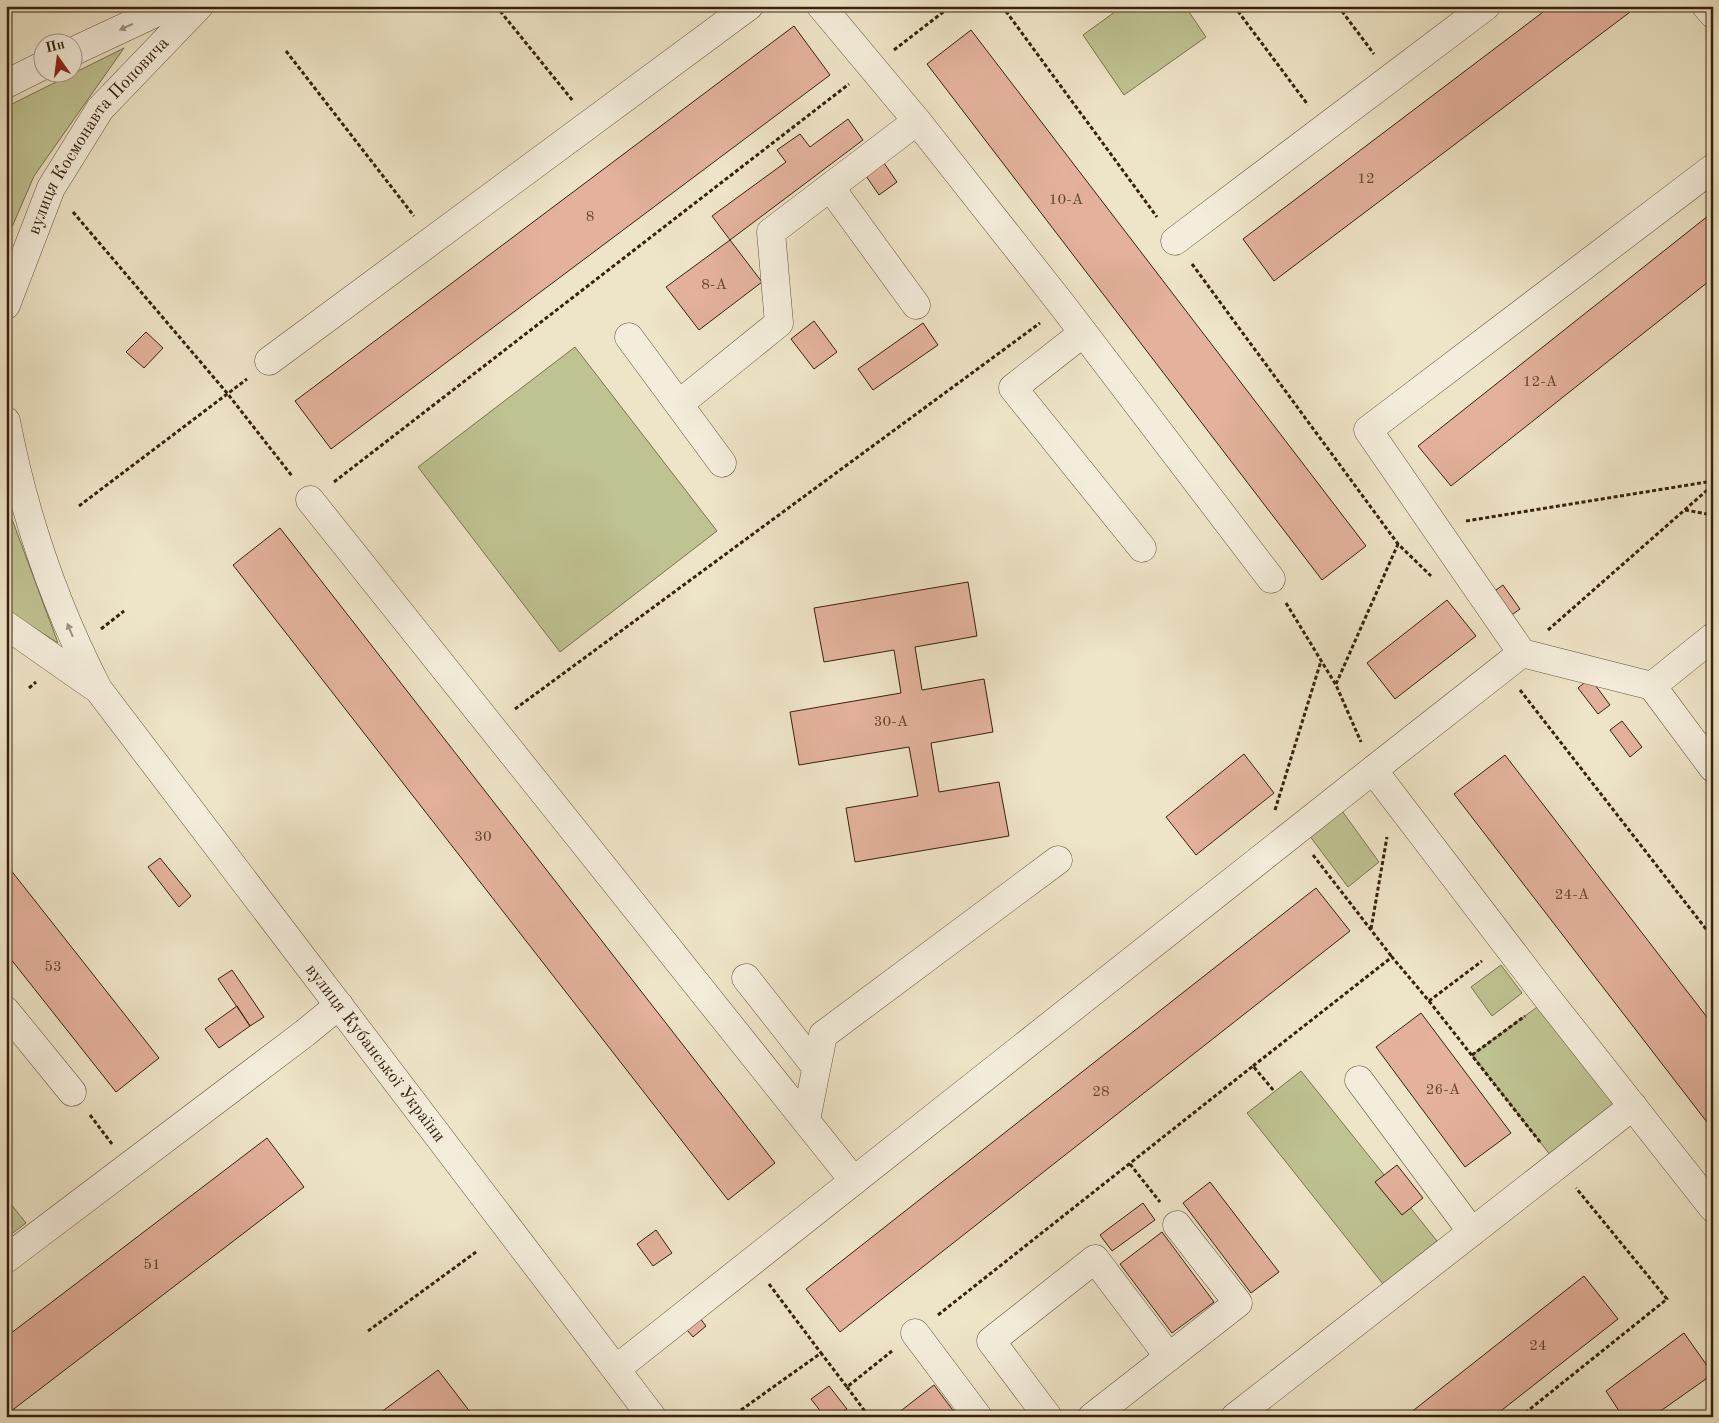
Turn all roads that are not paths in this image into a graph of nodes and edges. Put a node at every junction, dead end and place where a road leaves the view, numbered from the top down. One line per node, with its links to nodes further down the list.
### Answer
1 (170, 6): 8 (street, вулиця Космонавта Поповича, one-way to 8)
2 (199, 6): 15 (street, вулиця Космонавта Поповича)
3 (749, 6): 19 (street)
4 (821, 6): 11 (street)
5 (1486, 6): 14 (street)
6 (1706, 6): 7 (street)
7 (1713, 14)
8 (82, 47)
9 (32, 71): 10 (street)
10 (6, 84)
11 (917, 121): 13 (street); 17 (street)
12 (1713, 168): 28 (street)
13 (830, 187): 16 (street); 20 (street)
14 (1175, 241)
15 (6, 305)
16 (916, 305)
17 (1083, 333): 24 (street); 25 (street)
18 (629, 337): 20 (street)
19 (269, 361)
20 (679, 404): 22 (street)
21 (6, 421): 30 (street, вулиця Кубанської України, one-way to 21)
22 (722, 463)
23 (310, 500): 41 (street)
24 (1142, 548)
25 (1271, 579)
26 (6, 625): 30 (street, вулиця Кубанської України)
27 (1713, 637): 29 (street)
28 (1512, 661): 29 (street); 32 (street)
29 (1652, 686): 31 (street)
30 (98, 690): 35 (street, вулиця Кубанської України)
31 (1713, 768)
32 (1373, 770): 40 (street); 42 (street)
33 (1058, 860): 37 (street)
34 (746, 978): 37 (street)
35 (339, 1006): 46 (street); 49 (street, вулиця Кубанської України)
36 (6, 1011): 39 (street)
37 (816, 1067): 41 (street)
38 (1358, 1080): 45 (street)
39 (72, 1092)
40 (1633, 1106): 43 (street); 45 (street)
41 (806, 1120): 42 (street)
42 (854, 1181): 49 (street)
43 (1713, 1208)
44 (1177, 1225): 48 (street)
45 (1472, 1232): 54 (street)
46 (6, 1259)
47 (915, 1333): 51 (street)
48 (1169, 1357): 52 (street); 53 (street)
49 (616, 1369): 50 (street, вулиця Кубанської України)
50 (652, 1417)
51 (978, 1417)
52 (1048, 1417)
53 (1092, 1417)
54 (1235, 1417)

